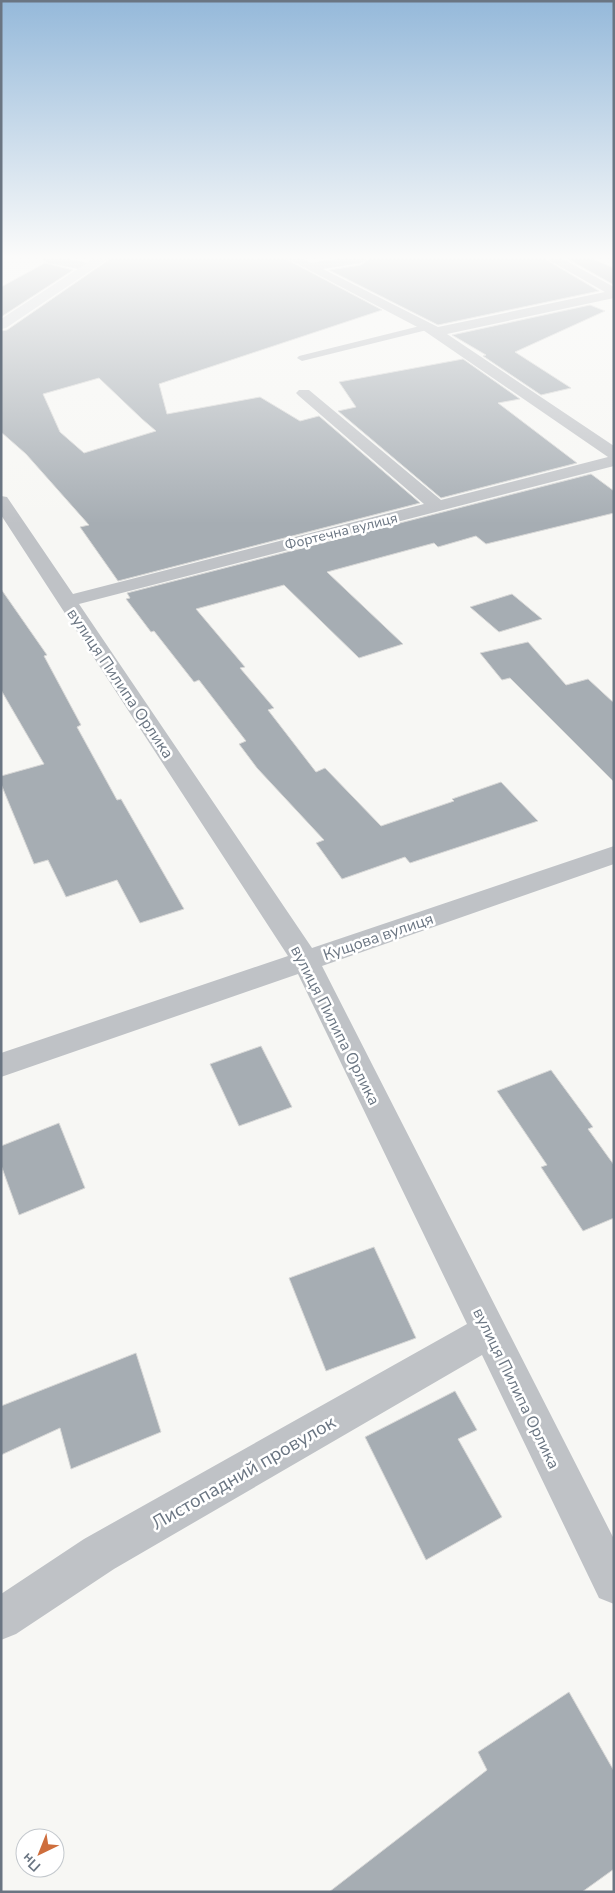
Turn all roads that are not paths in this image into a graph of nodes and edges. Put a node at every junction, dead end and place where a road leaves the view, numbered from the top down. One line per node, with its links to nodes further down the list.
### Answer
1 (350, 347): 3 (lane)
2 (459, 347): 5 (street)
3 (302, 358)
4 (304, 392): 8 (street)
5 (614, 454)
6 (614, 461): 8 (street, Фортечна вулиця)
7 (1, 500): 9 (street, вулиця Пилипа Орлика)
8 (437, 506): 9 (street, Фортечна вулиця)
9 (68, 601): 11 (street, вулиця Пилипа Орлика)
10 (614, 855): 11 (street, Кущова вулиця)
11 (306, 961): 12 (street, Кущова вулиця); 13 (street, вулиця Пилипа Орлика)
12 (1, 1066)
13 (489, 1331): 14 (street, вулиця Пилипа Орлика); 15 (street, Листопадний провулок)
14 (614, 1583)
15 (1, 1620)

